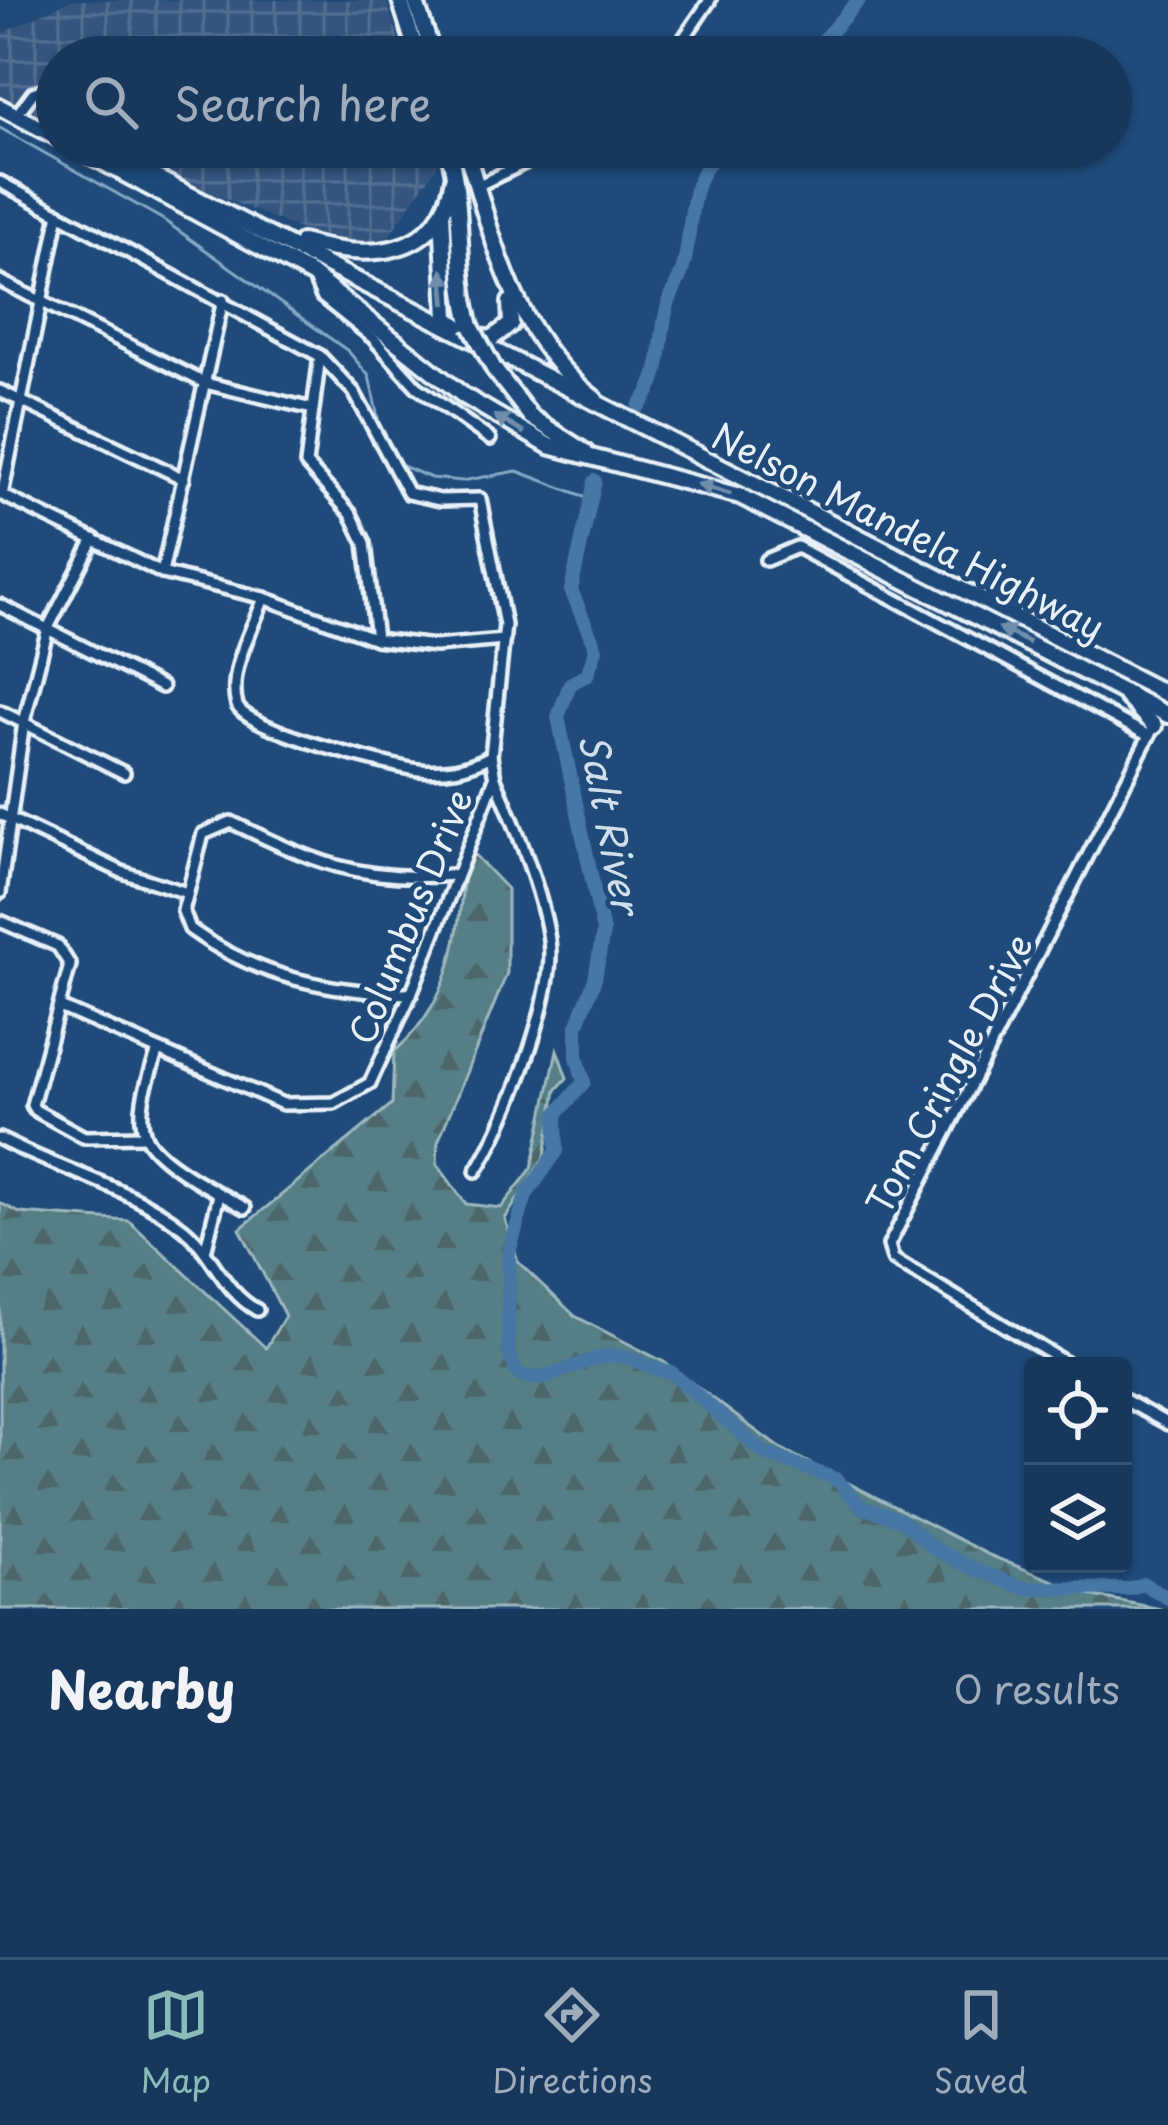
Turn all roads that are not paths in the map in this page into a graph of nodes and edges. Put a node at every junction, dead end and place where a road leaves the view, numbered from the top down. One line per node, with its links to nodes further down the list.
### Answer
1 (400, 0): 4 (highway)
2 (415, 0): 5 (highway)
3 (710, 0): 6 (street)
4 (411, 36)
5 (427, 36)
6 (685, 36)
7 (36, 91): 9 (street)
8 (0, 102): 9 (highway); 11 (highway)
9 (21, 109): 10 (highway)
10 (36, 117)
11 (36, 124)
12 (114, 168): 24 (highway)
13 (139, 168): 22 (highway)
14 (451, 168): 17 (highway)
15 (471, 168): 19 (highway)
16 (514, 168): 19 (street)
17 (453, 179): 20 (highway); 35 (highway, bridge)
18 (0, 182): 21 (street, Columbus Drive)
19 (477, 186): 23 (highway)
20 (442, 212): 22 (highway); 23 (highway, one-way to 20)
21 (59, 213): 26 (street, Columbus Drive); 27 (street)
22 (270, 232): 33 (highway)
23 (505, 273): 33 (highway)
24 (312, 275): 34 (street); 35 (highway, one-way to 24)
25 (0, 281): 27 (street)
26 (224, 300): 28 (street, Columbus Drive); 29 (street)
27 (41, 301): 29 (street); 31 (street)
28 (320, 356): 32 (street); 45 (street, Columbus Drive)
29 (205, 383): 32 (street); 36 (street)
30 (0, 391): 31 (street)
31 (17, 401): 36 (street); 37 (street)
32 (312, 409): 44 (street)
33 (623, 419): 48 (highway, Nelson Mandela Highway)
34 (490, 439)
35 (617, 464): 47 (highway, Nelson Mandela Highway, one-way to 35)
36 (184, 479): 40 (street)
37 (1, 495): 38 (street)
38 (94, 539): 40 (street); 43 (street)
39 (766, 560): 52 (street)
40 (162, 573): 41 (street)
41 (264, 598): 44 (street); 53 (street)
42 (0, 605): 43 (street)
43 (48, 628): 46 (street); 51 (street)
44 (376, 639): 45 (street)
45 (504, 640): 53 (street, Columbus Drive)
46 (162, 687)
47 (1118, 688): 50 (highway, Nelson Mandela Highway); 52 (highway)
48 (1168, 695)
49 (0, 711): 51 (street)
50 (1168, 715)
51 (24, 722): 54 (street); 57 (street)
52 (1151, 731): 72 (street, Tom Cringle Drive)
53 (491, 756): 55 (street, Columbus Drive)
54 (124, 773)
55 (494, 778): 58 (street, Columbus Drive); 67 (street)
56 (0, 814): 57 (street)
57 (12, 820): 59 (street); 60 (street)
58 (453, 875): 60 (street); 62 (street, Columbus Drive)
59 (0, 893)
60 (187, 893): 62 (street)
61 (0, 921): 63 (street)
62 (411, 994): 64 (street, Columbus Drive)
63 (60, 1007): 64 (street, Columbus Drive); 65 (street)
64 (158, 1050): 65 (street)
65 (145, 1136): 68 (street)
66 (0, 1139): 70 (street)
67 (476, 1171)
68 (219, 1195): 69 (street); 70 (street)
69 (245, 1208)
70 (206, 1248): 71 (street)
71 (256, 1310)
72 (1056, 1357)
73 (1132, 1404): 74 (street)
74 (1168, 1424)

